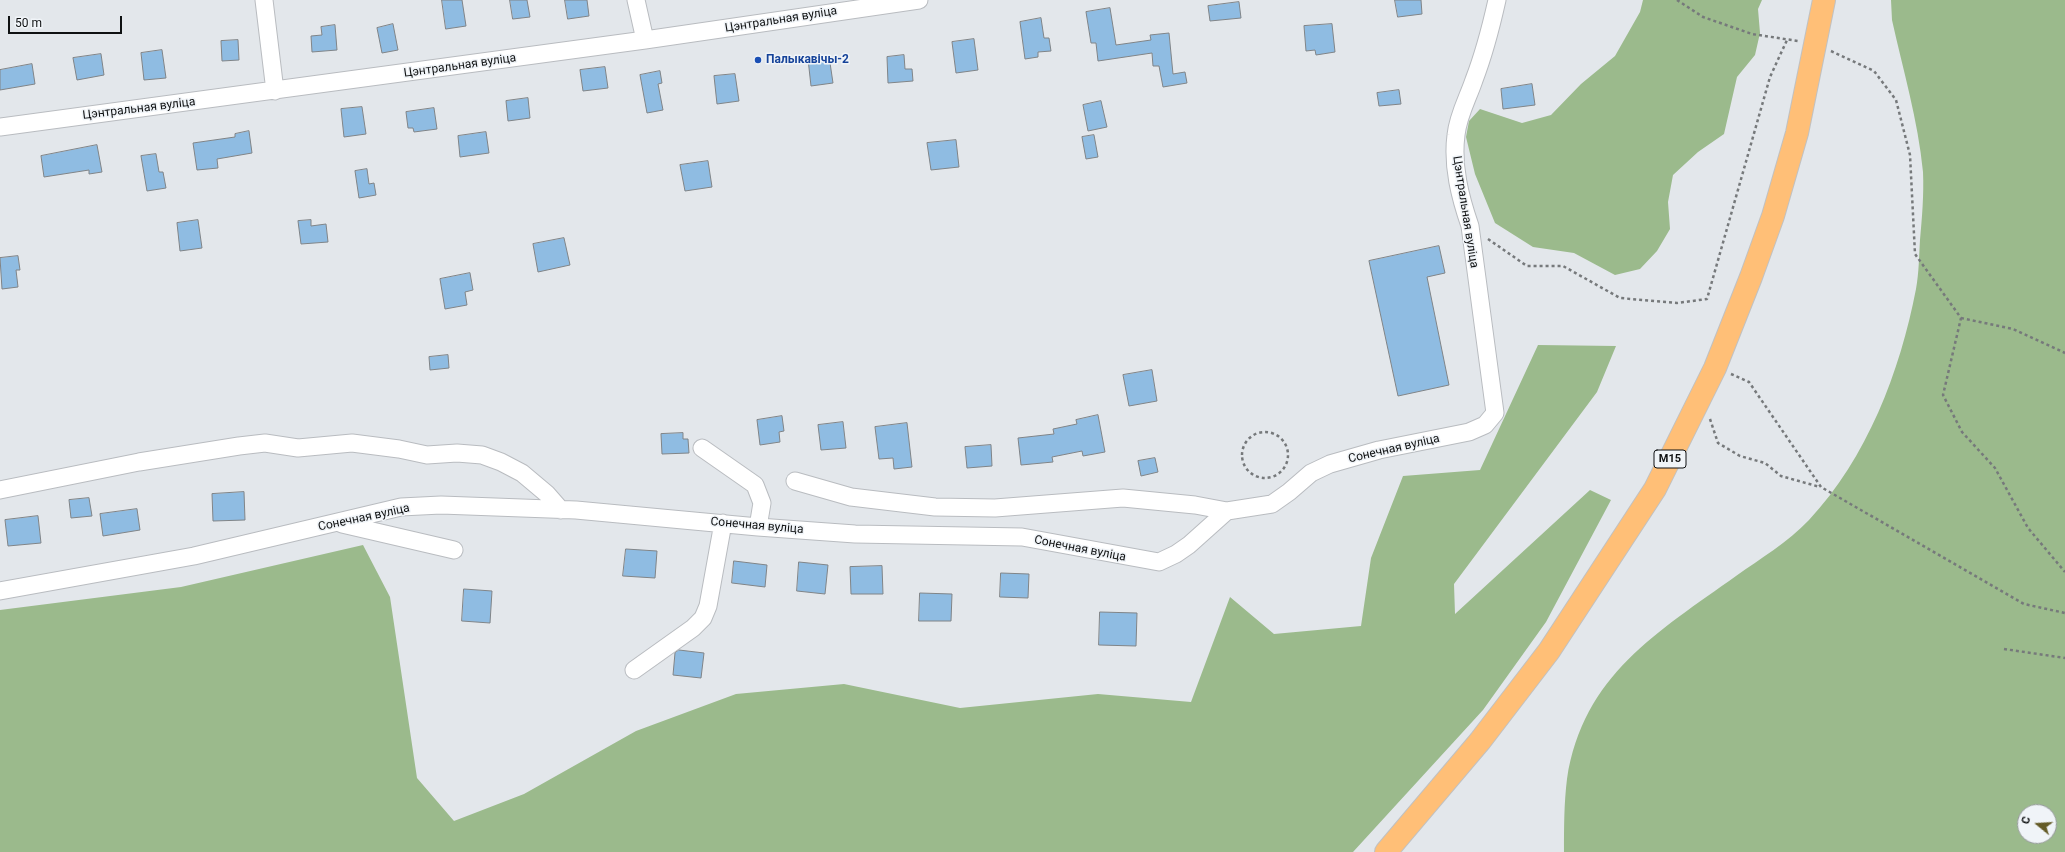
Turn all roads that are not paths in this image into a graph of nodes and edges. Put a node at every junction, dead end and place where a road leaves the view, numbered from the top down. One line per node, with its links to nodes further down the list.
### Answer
1 (264, 0): 7 (street)
2 (636, 0): 6 (street)
3 (919, 0): 6 (street, Цэнтральная вуліца)
4 (1497, 0): 9 (street, Цэнтральная вуліца)
5 (1824, 0): 21 (highway, М15)
6 (645, 40): 7 (street, Цэнтральная вуліца)
7 (275, 91): 8 (street, Цэнтральная вуліца)
8 (0, 128)
9 (1485, 425): 14 (street, Сонечная вуліца)
10 (702, 448): 17 (street)
11 (795, 481): 14 (street)
12 (0, 490): 13 (street)
13 (560, 510): 15 (street, Сонечная вуліца); 16 (street, Сонечная вуліца)
14 (1227, 511): 17 (street, Сонечная вуліца)
15 (338, 523): 18 (street); 19 (street, Сонечная вуліца)
16 (723, 523): 17 (street, Сонечная вуліца); 20 (street)
17 (758, 527)
18 (454, 550)
19 (0, 591)
20 (634, 670)
21 (1386, 852)

